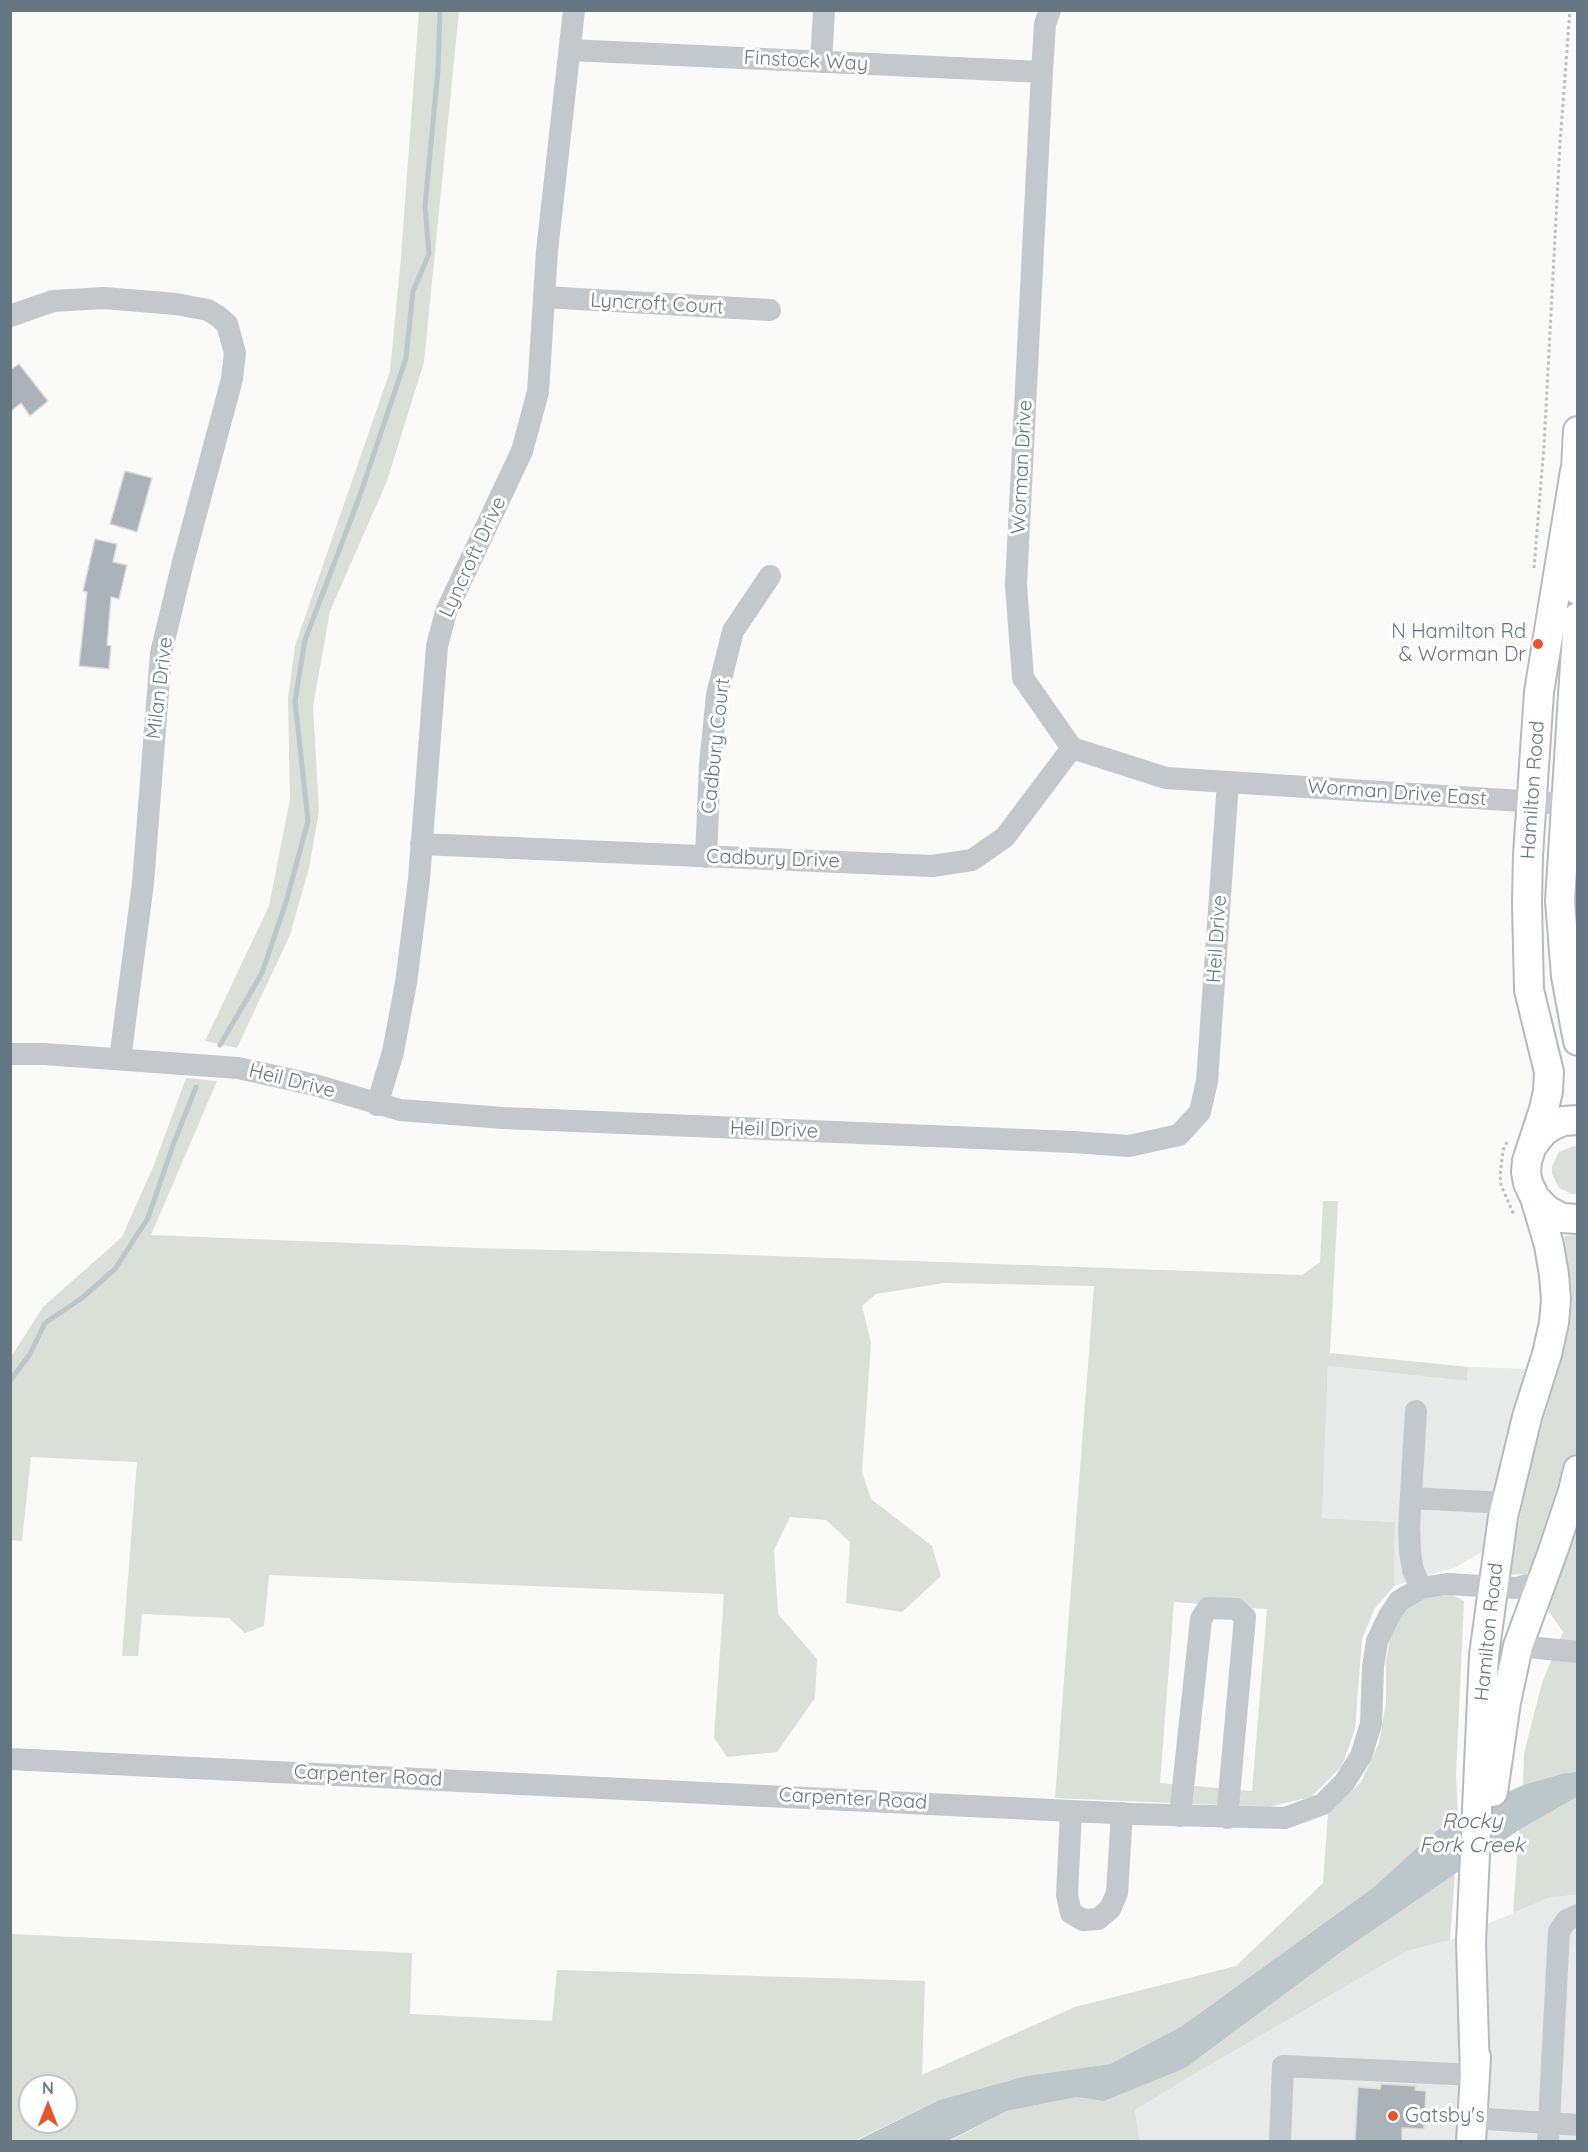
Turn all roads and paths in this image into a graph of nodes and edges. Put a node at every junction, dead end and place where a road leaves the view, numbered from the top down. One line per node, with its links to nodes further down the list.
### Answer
1 (574, 10): 5 (street, Lyncroft Drive)
2 (824, 10): 6 (street)
3 (1050, 10): 7 (street, Worman Drive)
4 (1570, 10): 12 (path)
5 (570, 50): 6 (street, Finstock Way); 8 (street, Lyncroft Drive)
6 (821, 62): 7 (street, Finstock Way)
7 (1042, 72): 16 (street, Worman Drive)
8 (544, 297): 9 (street, Lyncroft Court); 20 (street, Lyncroft Drive)
9 (770, 310)
10 (10, 316): 24 (street, Milan Drive)
11 (1576, 451): 14 (main road, Hamilton Road); 18 (main road, Hamilton Road)
12 (1534, 569)
13 (770, 576): 21 (street, Cadbury Court)
14 (1578, 590)
15 (1578, 617): 19 (main road, Hamilton Road)
16 (1072, 748): 17 (street); 21 (street, Cadbury Drive)
17 (1228, 782): 18 (street, Worman Drive East); 25 (street, Heil Drive)
18 (1532, 802): 19 (street, Worman Drive East); 26 (main road, Hamilton Road)
19 (1567, 804): 22 (main road, Hamilton Road)
20 (421, 844): 21 (street, Cadbury Drive); 25 (street, Lyncroft Drive)
21 (706, 857)
22 (1578, 1041)
23 (10, 1054): 24 (street, Heil Drive)
24 (120, 1059): 25 (street, Heil Drive)
25 (377, 1104)
26 (1558, 1118): 27 (main road)
27 (1519, 1145): 28 (main road, Hamilton Road); 29 (path)
28 (1535, 1198): 30 (main road); 34 (main road, Hamilton Road)
29 (1516, 1219)
30 (1578, 1219)
31 (1416, 1411): 33 (street)
32 (1578, 1470): 36 (main road, Hamilton Road)
33 (1411, 1498): 34 (street); 38 (street)
34 (1506, 1503): 37 (main road, Hamilton Road)
35 (1578, 1504): 36 (main road, Hamilton Road)
36 (1545, 1571): 37 (street, Carpenter Road); 39 (main road, Hamilton Road)
37 (1492, 1586): 38 (street, Carpenter Road); 41 (main road, Hamilton Road)
38 (1420, 1588): 46 (street, Carpenter Road)
39 (1518, 1646): 40 (street); 41 (main road, Hamilton Road)
40 (1578, 1652)
41 (1491, 1738): 48 (main road, Hamilton Road)
42 (10, 1759): 43 (street, Carpenter Road)
43 (1071, 1810): 44 (street, Carpenter Road); 44 (street)
44 (1122, 1813): 45 (street, Carpenter Road)
45 (1180, 1816): 46 (street, Carpenter Road); 46 (street)
46 (1227, 1818)
47 (1578, 1915): 51 (street)
48 (1475, 2075): 50 (main road, Hamilton Road); 52 (street)
49 (1578, 2125): 51 (street)
50 (1471, 2130): 51 (street)
51 (1548, 2132)
52 (1280, 2142)

